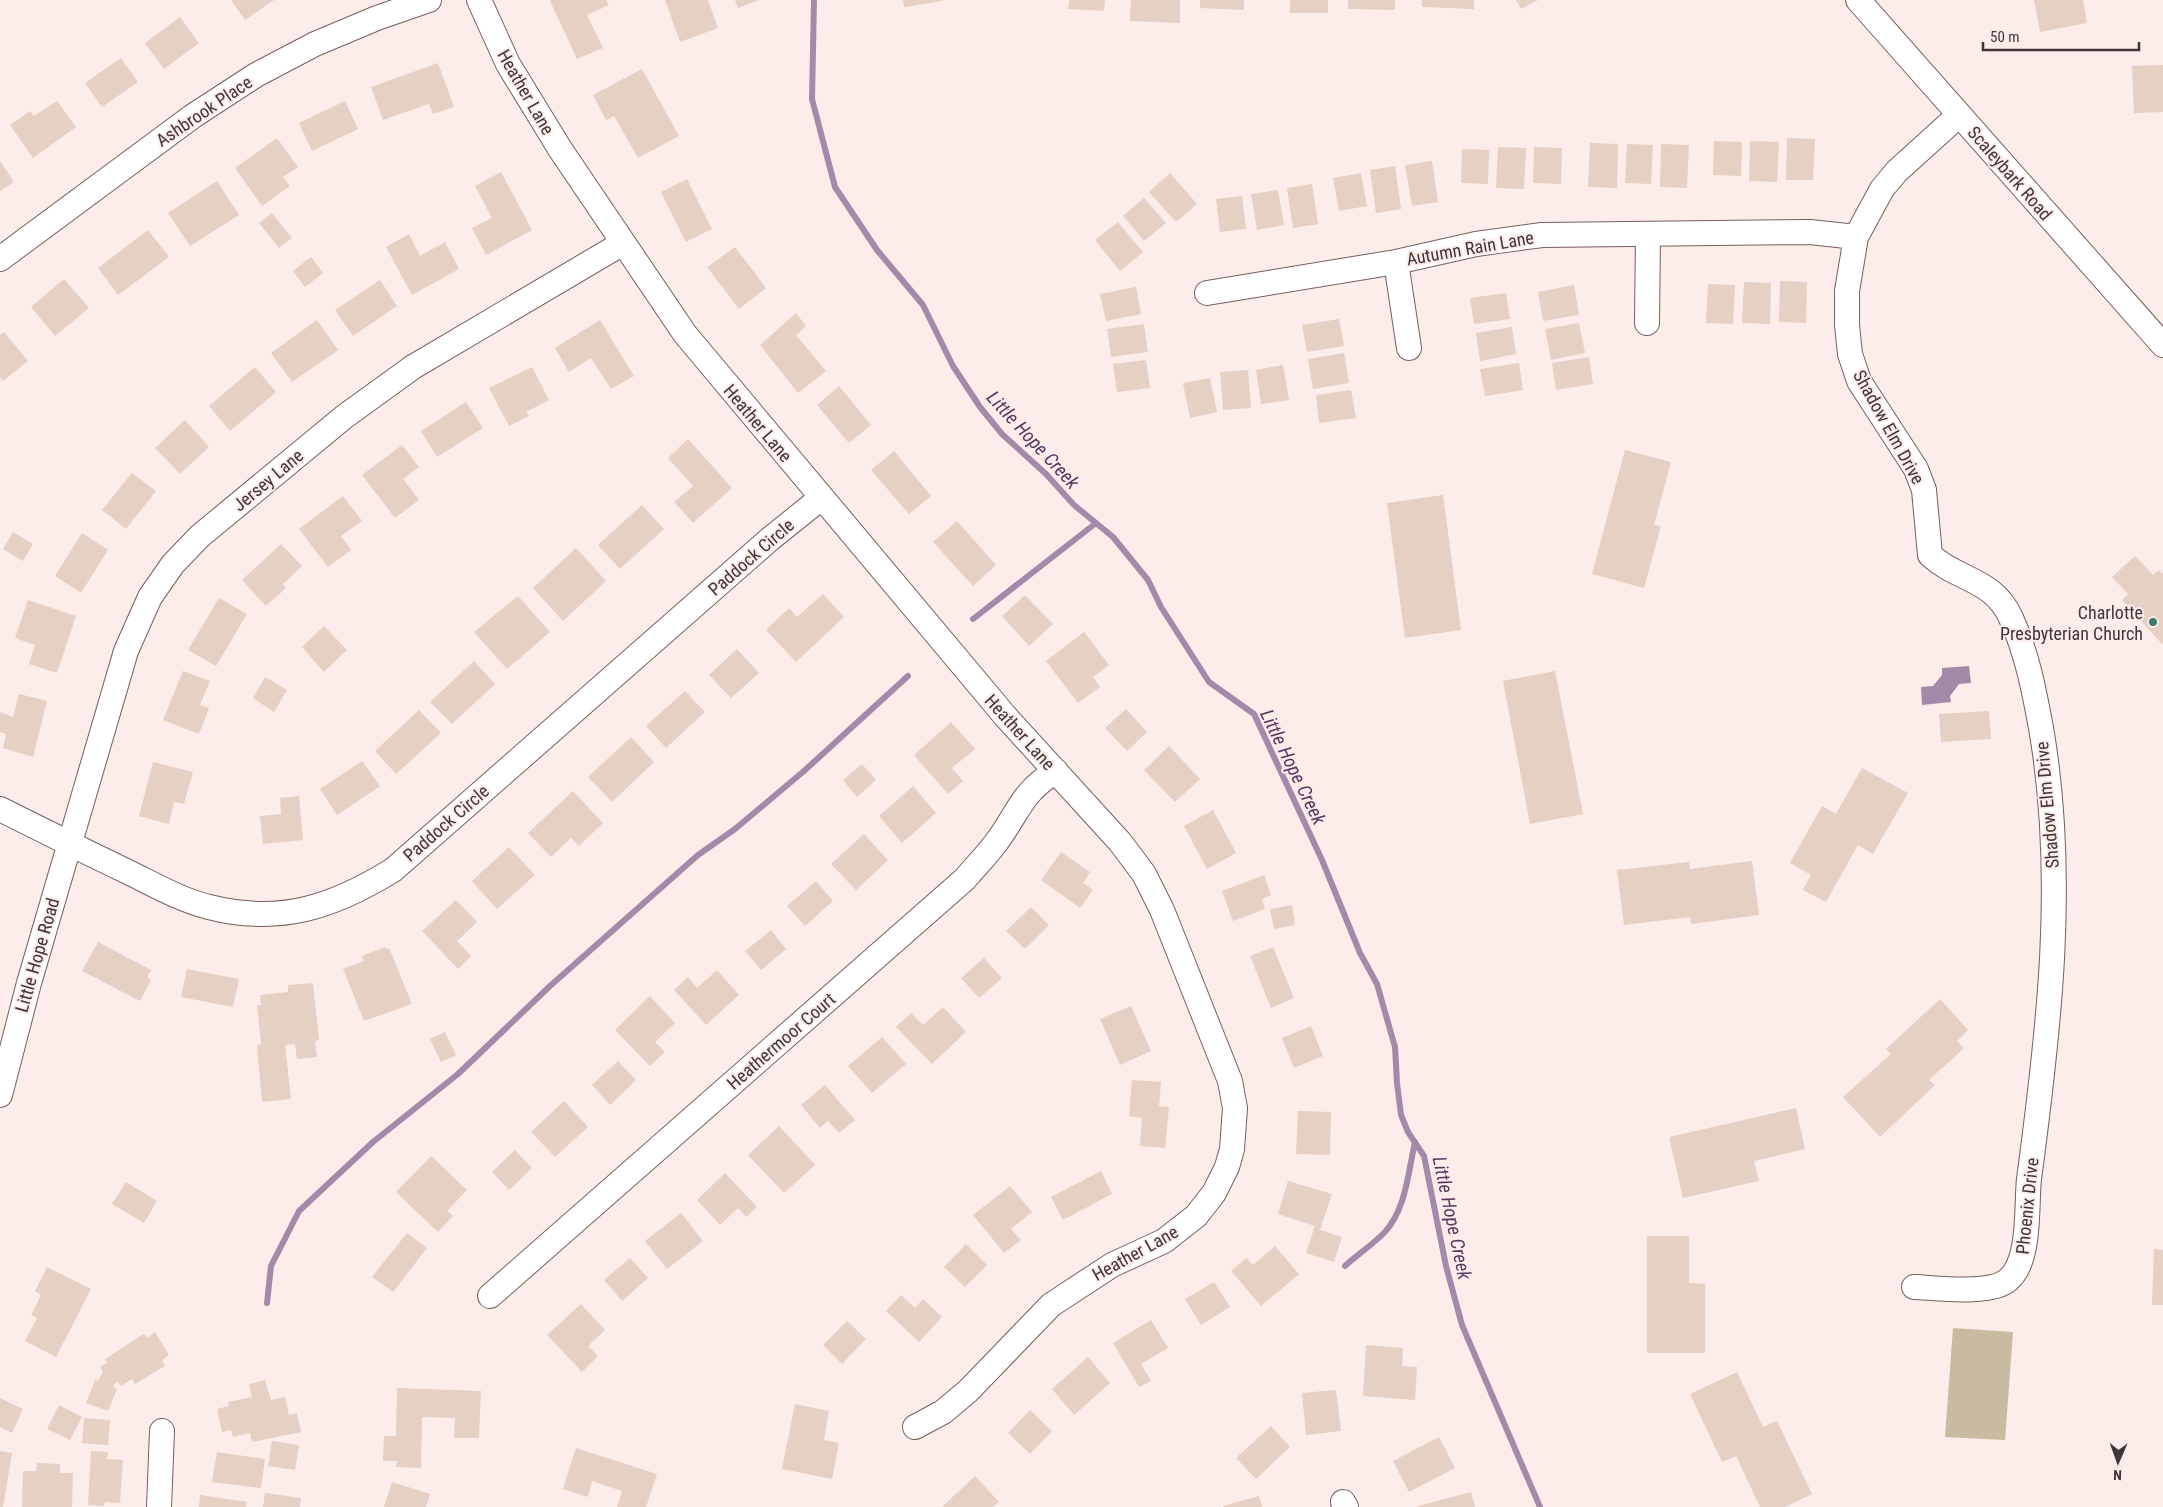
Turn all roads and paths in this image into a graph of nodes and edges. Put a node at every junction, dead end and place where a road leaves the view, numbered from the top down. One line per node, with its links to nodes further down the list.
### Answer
1 (429, 0): 8 (street, Ashbrook Place)
2 (479, 0): 7 (street, Heather Lane)
3 (1858, 0): 4 (street, Scaleybark Road)
4 (1959, 115): 6 (street, Shadow Elm Drive); 12 (street, Scaleybark Road)
5 (1648, 235): 6 (street, Autumn Rain Lane); 9 (street, Autumn Rain Lane); 11 (street)
6 (1856, 237): 18 (street, Shadow Elm Drive)
7 (622, 243): 14 (street, Heather Lane); 17 (street, Jersey Lane)
8 (0, 259)
9 (1396, 262): 10 (street, Autumn Rain Lane); 13 (street)
10 (1207, 293)
11 (1647, 323)
12 (2163, 345)
13 (1409, 348)
14 (820, 498): 15 (street, Heather Lane); 17 (street, Paddock Circle)
15 (1056, 771): 21 (street, Heathermoor Court); 22 (street, Heather Lane)
16 (0, 809): 17 (street, Paddock Circle)
17 (70, 844): 19 (street, Little Hope Road)
18 (2044, 1061): 20 (street, Phoenix Drive)
19 (0, 1095)
20 (1914, 1287)
21 (490, 1296)
22 (915, 1427)
23 (162, 1431): 24 (street)
24 (159, 1507)

